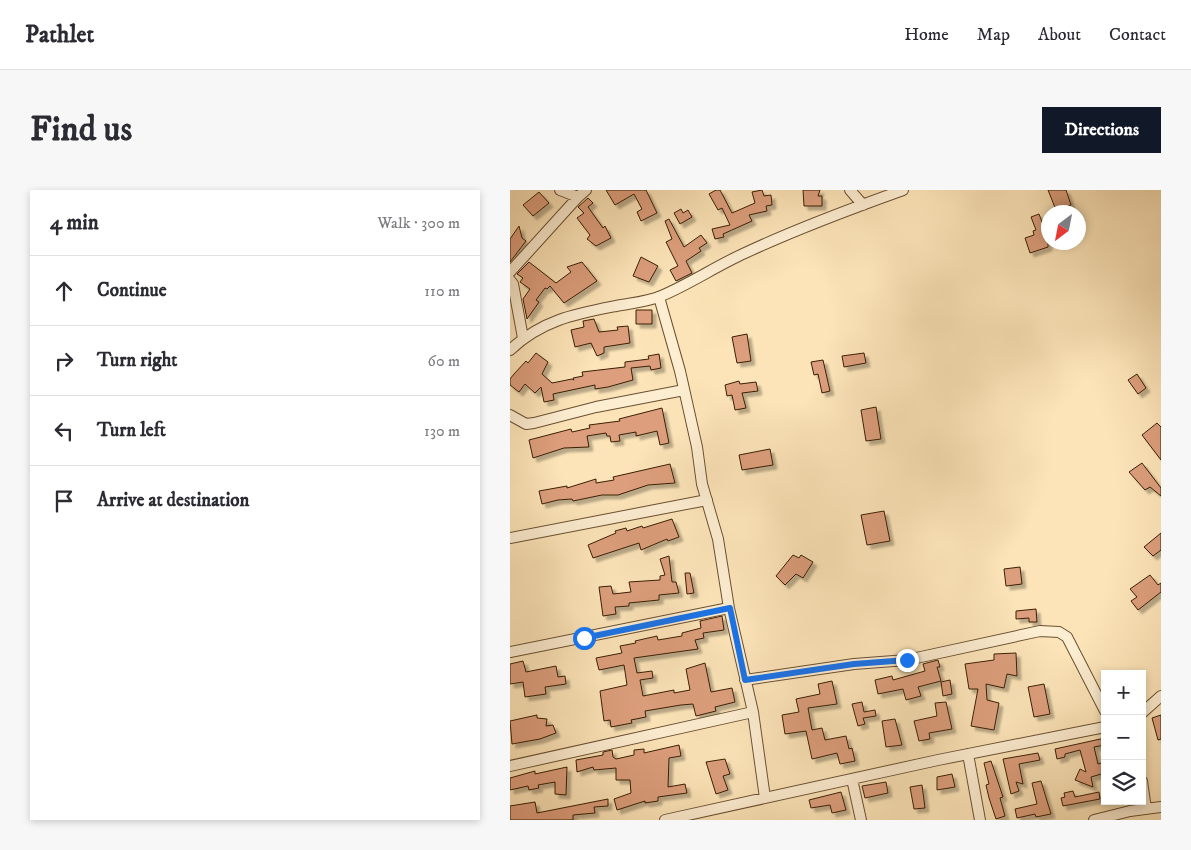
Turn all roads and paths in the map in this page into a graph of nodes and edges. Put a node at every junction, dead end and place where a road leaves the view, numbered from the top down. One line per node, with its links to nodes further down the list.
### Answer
1 (560, 190): 4 (street)
2 (850, 190): 5 (street)
3 (903, 190): 5 (street)
4 (582, 193): 6 (street)
5 (863, 205): 8 (street)
6 (510, 272)
7 (510, 280): 9 (street)
8 (659, 297): 9 (street); 11 (street)
9 (524, 338): 10 (street)
10 (510, 350)
11 (684, 390): 12 (street); 13 (street)
12 (510, 415)
13 (707, 500): 14 (street); 15 (street)
14 (510, 538)
15 (730, 608): 16 (street); 17 (street)
16 (510, 652)
17 (745, 680): 19 (street); 21 (street)
18 (1161, 696): 20 (street)
19 (1101, 704)
20 (1146, 709)
21 (752, 712): 24 (street); 26 (street)
22 (1101, 728): 23 (street)
23 (968, 754): 25 (street); 33 (street)
24 (510, 766)
25 (852, 779): 26 (street); 32 (street)
26 (765, 798): 31 (street)
27 (1145, 805): 29 (street)
28 (1161, 807): 29 (street)
29 (1146, 809): 30 (street)
30 (1131, 815): 34 (street)
31 (665, 820)
32 (861, 820)
33 (980, 820)
34 (1094, 820)

